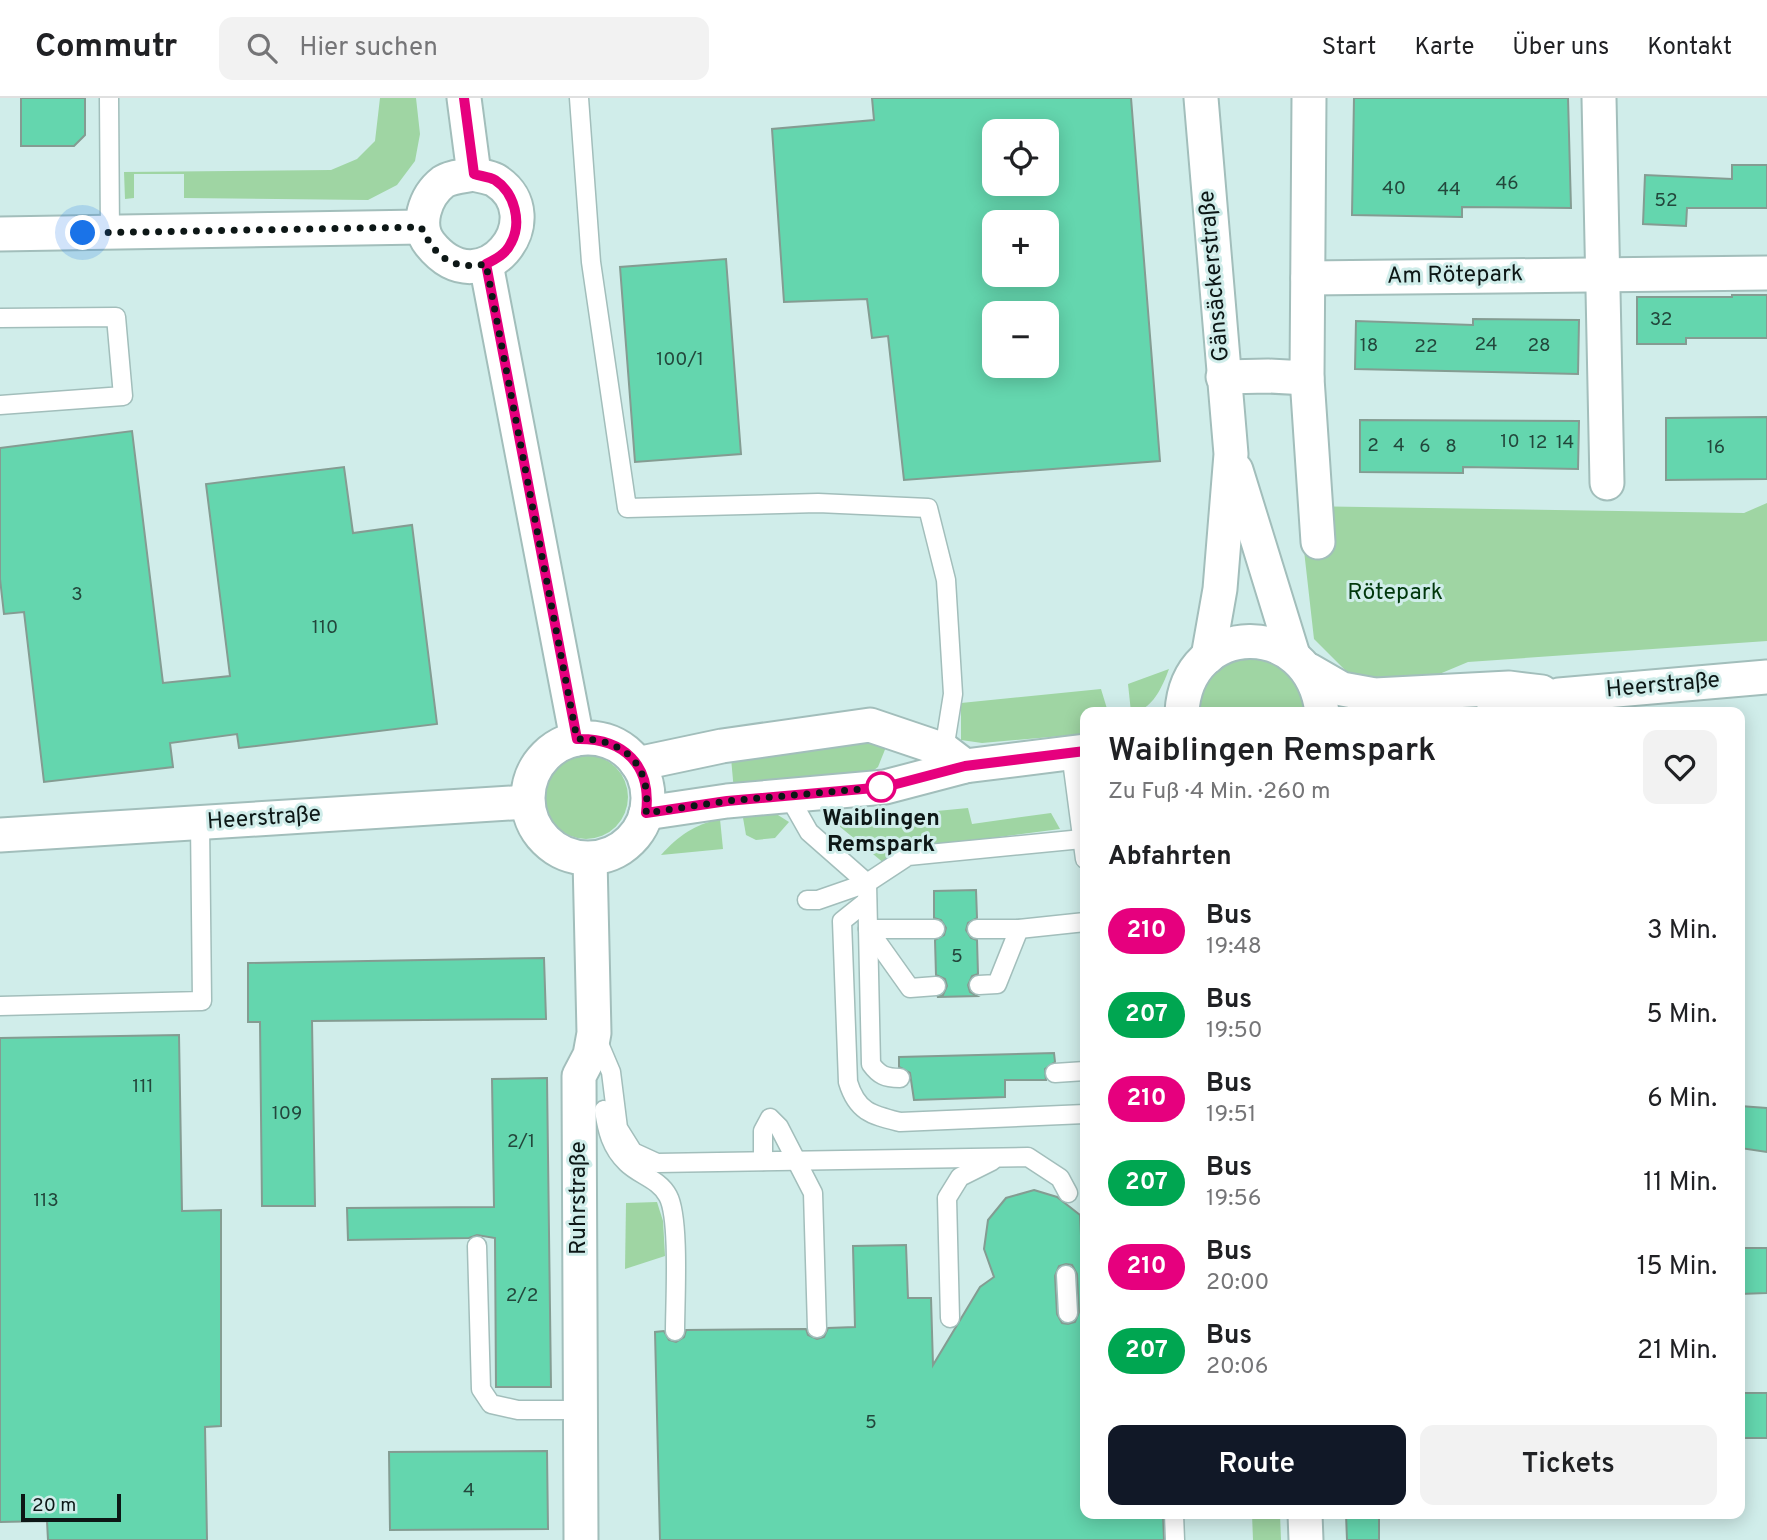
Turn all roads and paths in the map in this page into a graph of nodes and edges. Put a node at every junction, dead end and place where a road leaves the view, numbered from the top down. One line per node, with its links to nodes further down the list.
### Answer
1 (109, 98): 9 (lane)
2 (464, 98): 7 (street)
3 (579, 98): 31 (lane)
4 (1201, 98): 16 (street, Gänsäckerstraße)
5 (1309, 98): 14 (street)
6 (1599, 98): 13 (street)
7 (474, 174): 8 (street); 11 (street)
8 (421, 227): 9 (street); 11 (street)
9 (110, 233): 10 (street)
10 (0, 234)
11 (486, 264): 29 (street)
12 (1767, 273): 13 (street, Am Rötepark)
13 (1601, 274): 14 (street, Am Rötepark); 20 (street)
14 (1308, 278): 17 (street)
15 (0, 318): 18 (lane)
16 (1223, 377): 17 (street); 19 (street, Gänsäckerstraße)
17 (1307, 378): 21 (street)
18 (0, 405)
19 (1231, 454): 22 (street, Gänsäckerstraße); 23 (street, Gänsäckerstraße)
20 (1607, 483)
21 (1318, 542)
22 (1208, 657): 23 (street, Heerstraße); 26 (street)
23 (1301, 663): 25 (street, Heerstraße); 27 (street, Gänsäckerstraße)
24 (1767, 677): 25 (street, Heerstraße)
25 (1559, 695): 28 (street, Heerstraße)
26 (1177, 707)
27 (1321, 707)
28 (1521, 707)
29 (577, 739): 32 (street); 35 (street)
30 (1078, 752): 31 (street); 34 (lane)
31 (954, 758): 32 (street); 33 (street)
32 (637, 764): 36 (street)
33 (788, 795): 36 (street); 41 (lane)
34 (1080, 796)
35 (527, 802): 37 (street, Heerstraße); 40 (street)
36 (646, 813): 40 (street)
37 (200, 823): 38 (street, Heerstraße); 50 (lane)
38 (0, 835)
39 (1080, 839): 41 (lane)
40 (590, 859): 51 (street, Ruhrstraße)
41 (867, 892): 42 (lane); 44 (lane); 55 (lane)
42 (807, 900)
43 (1080, 923): 47 (lane)
44 (868, 929): 45 (lane); 49 (lane); 54 (lane)
45 (935, 929)
46 (977, 929): 47 (lane)
47 (1019, 929): 48 (lane)
48 (979, 985)
49 (936, 986)
50 (0, 1006)
51 (592, 1044): 58 (lane); 65 (lane); 66 (street, Ruhrstraße)
52 (1080, 1072): 53 (lane)
53 (1055, 1073)
54 (900, 1078)
55 (1080, 1114)
56 (998, 1157): 57 (lane); 59 (lane); 63 (lane)
57 (797, 1160): 58 (lane); 58 (lane); 64 (lane)
58 (763, 1161)
59 (1068, 1193)
60 (477, 1246): 66 (lane)
61 (1066, 1275): 62 (lane)
62 (1068, 1313)
63 (950, 1318)
64 (817, 1328)
65 (675, 1331)
66 (580, 1410): 69 (street, Ruhrstraße)
67 (1174, 1519): 70 (lane)
68 (1305, 1519): 71 (street)
69 (582, 1540)
70 (1175, 1540)
71 (1306, 1540)

